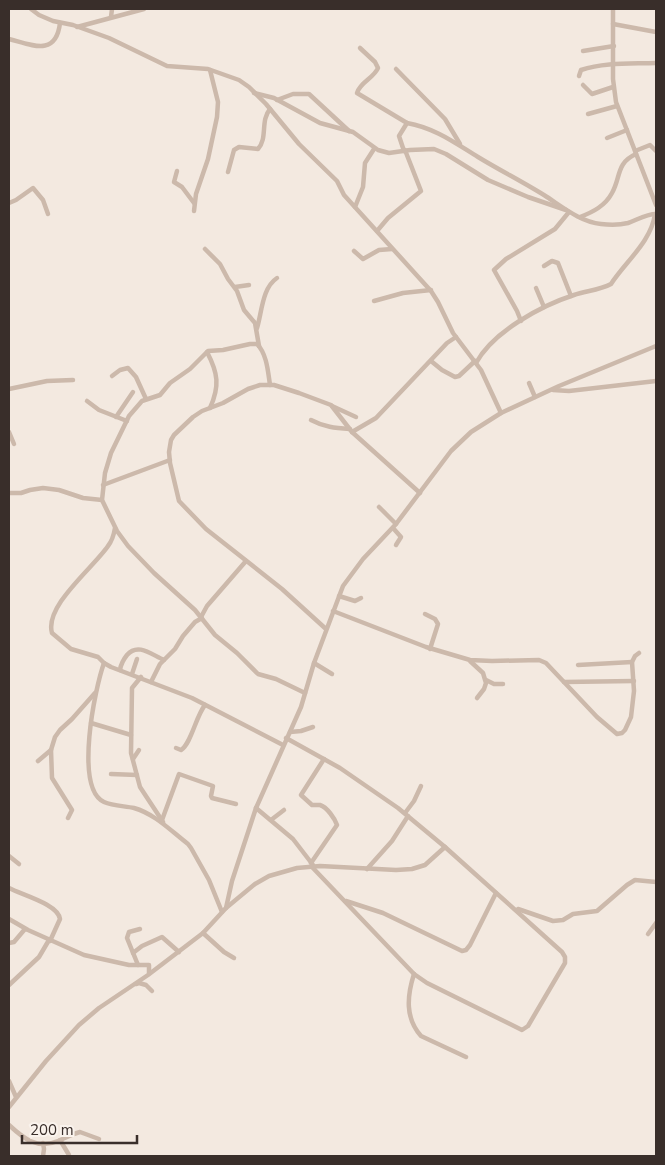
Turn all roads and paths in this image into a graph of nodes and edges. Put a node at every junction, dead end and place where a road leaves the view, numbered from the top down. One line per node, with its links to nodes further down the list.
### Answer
1 (31, 9): 6 (street)
2 (112, 9): 5 (street)
3 (144, 9): 5 (street)
4 (613, 9): 7 (street)
5 (112, 17): 8 (street)
6 (60, 23): 8 (street); 10 (street)
7 (613, 24): 9 (street); 11 (street)
8 (77, 27): 17 (street)
9 (656, 32)
10 (9, 38)
11 (614, 46): 13 (street); 15 (street)
12 (360, 48): 26 (street)
13 (583, 51)
14 (656, 63): 15 (street)
15 (613, 64): 18 (street); 20 (street)
16 (396, 69): 30 (street)
17 (210, 70): 21 (street); 40 (street)
18 (579, 76)
19 (583, 85): 20 (street)
20 (613, 87): 23 (street)
21 (254, 93): 22 (street); 24 (street)
22 (277, 100): 28 (street); 28 (street)
23 (618, 106): 25 (street); 27 (street)
24 (270, 109): 36 (street); 42 (street)
25 (588, 114)
26 (407, 123): 30 (street); 32 (street)
27 (627, 130): 29 (street); 34 (street)
28 (350, 132): 31 (street)
29 (607, 138)
30 (460, 146): 44 (street)
31 (374, 149): 32 (street); 42 (street)
32 (404, 151): 44 (street); 48 (street)
33 (656, 151): 34 (street)
34 (635, 152): 38 (street); 47 (street)
35 (177, 172): 40 (street)
36 (228, 172)
37 (656, 185): 38 (street)
38 (649, 187): 41 (street)
39 (9, 203): 45 (street)
40 (194, 203): 43 (street)
41 (656, 205)
42 (355, 207): 48 (street)
43 (194, 211)
44 (568, 211): 47 (street); 61 (street)
45 (48, 214)
46 (656, 214): 47 (street); 58 (street)
47 (580, 217)
48 (377, 231): 50 (street)
49 (205, 249): 55 (street)
50 (392, 249): 51 (street); 57 (street)
51 (354, 250)
52 (544, 266): 58 (street)
53 (277, 278): 62 (street)
54 (249, 285): 55 (street)
55 (235, 287): 62 (street)
56 (536, 288): 60 (street)
57 (431, 290): 59 (street); 63 (street)
58 (571, 296): 60 (street)
59 (374, 301)
60 (544, 307): 61 (street)
61 (521, 321): 67 (street)
62 (257, 329): 64 (street)
63 (456, 337): 66 (street); 69 (street)
64 (259, 346): 68 (street); 75 (street)
65 (656, 346): 77 (street)
66 (466, 350): 67 (street); 70 (street)
67 (482, 351): 70 (street)
68 (207, 352): 80 (street); 83 (street)
69 (431, 361): 70 (street); 89 (street)
70 (475, 362): 84 (street)
71 (112, 376): 80 (street)
72 (73, 380): 76 (street)
73 (656, 381): 77 (street)
74 (529, 383): 79 (street)
75 (270, 385): 82 (street); 83 (street)
76 (9, 389)
77 (551, 390): 79 (street)
78 (133, 392): 86 (street)
79 (535, 397): 84 (street)
80 (146, 400): 88 (street)
81 (87, 401): 86 (street)
82 (331, 406): 85 (street); 89 (street)
83 (210, 408): 92 (street)
84 (501, 413): 95 (street)
85 (356, 416)
86 (116, 417): 88 (street)
87 (311, 420): 89 (street)
88 (127, 421): 93 (street)
89 (351, 431): 95 (street)
90 (9, 432): 91 (street)
91 (14, 444)
92 (170, 460): 93 (street); 101 (street)
93 (103, 485): 96 (street)
94 (9, 493): 96 (street)
95 (420, 493): 98 (street)
96 (102, 500): 99 (street)
97 (379, 507): 98 (street)
98 (394, 526): 100 (street); 102 (street)
99 (115, 528): 106 (street); 114 (street)
100 (396, 545)
101 (246, 561): 106 (street); 107 (street)
102 (340, 596): 103 (street); 104 (street)
103 (361, 598)
104 (332, 611): 107 (street); 108 (street)
105 (425, 614): 108 (street)
106 (202, 618): 111 (street); 127 (street)
107 (326, 629): 115 (street)
108 (430, 649): 112 (street)
109 (639, 653): 113 (street)
110 (137, 659): 118 (street)
111 (164, 660): 117 (street); 123 (street)
112 (470, 660): 121 (street); 124 (street)
113 (632, 662): 116 (street); 122 (street)
114 (104, 663): 117 (street); 126 (street)
115 (314, 663): 119 (street); 127 (street)
116 (578, 665)
117 (120, 670): 118 (street)
118 (132, 674): 120 (street)
119 (332, 674)
120 (141, 677): 123 (street); 133 (street)
121 (486, 680): 125 (street); 128 (street)
122 (634, 681): 124 (street); 124 (street)
123 (151, 682): 129 (street)
124 (564, 682)
125 (504, 684)
126 (95, 693): 130 (street); 137 (street)
127 (305, 693): 132 (street)
128 (477, 698)
129 (205, 705): 135 (street); 136 (street)
130 (91, 723): 133 (street); 151 (street)
131 (313, 727): 132 (street)
132 (290, 732): 134 (street)
133 (131, 735): 139 (street)
134 (286, 738): 135 (street); 140 (street)
135 (283, 745): 146 (street)
136 (176, 748)
137 (51, 750): 141 (street); 149 (street)
138 (139, 750): 139 (street)
139 (133, 759): 143 (street)
140 (324, 759): 148 (street); 155 (street)
141 (38, 761)
142 (111, 774): 143 (street)
143 (138, 775): 151 (street)
144 (421, 786): 148 (street)
145 (236, 804): 151 (street)
146 (256, 808): 150 (street); 163 (street)
147 (284, 810): 150 (street)
148 (406, 815): 152 (street); 156 (street)
149 (68, 818)
150 (271, 820): 155 (street)
151 (164, 823): 163 (street)
152 (445, 847): 156 (street); 160 (street)
153 (9, 856): 154 (street)
154 (19, 864)
155 (312, 865): 156 (street); 161 (street); 163 (street)
156 (368, 869)
157 (653, 882): 158 (street); 162 (street)
158 (656, 886)
159 (9, 888): 170 (street)
160 (496, 893): 161 (street); 162 (street)
161 (345, 900): 177 (street)
162 (514, 908): 177 (street)
163 (224, 910): 168 (street)
164 (9, 919): 166 (street)
165 (656, 923): 169 (street)
166 (25, 929): 170 (street); 171 (street)
167 (140, 929): 173 (street)
168 (203, 933): 172 (street); 174 (street)
169 (648, 934)
170 (50, 940): 175 (street); 178 (street)
171 (9, 944)
172 (178, 952): 173 (street); 176 (street)
173 (133, 953): 175 (street)
174 (234, 958)
175 (138, 965): 176 (street)
176 (149, 973): 180 (street)
177 (414, 974): 182 (street)
178 (11, 979): 179 (street)
179 (9, 985)
180 (128, 988): 181 (street); 184 (street)
181 (152, 991)
182 (466, 1056)
183 (9, 1081): 184 (street)
184 (16, 1097): 185 (street)
185 (9, 1107)
186 (9, 1125): 189 (street)
187 (99, 1139): 188 (street)
188 (60, 1140): 189 (street); 190 (street)
189 (42, 1143): 191 (street)
190 (69, 1154)
191 (43, 1156)

